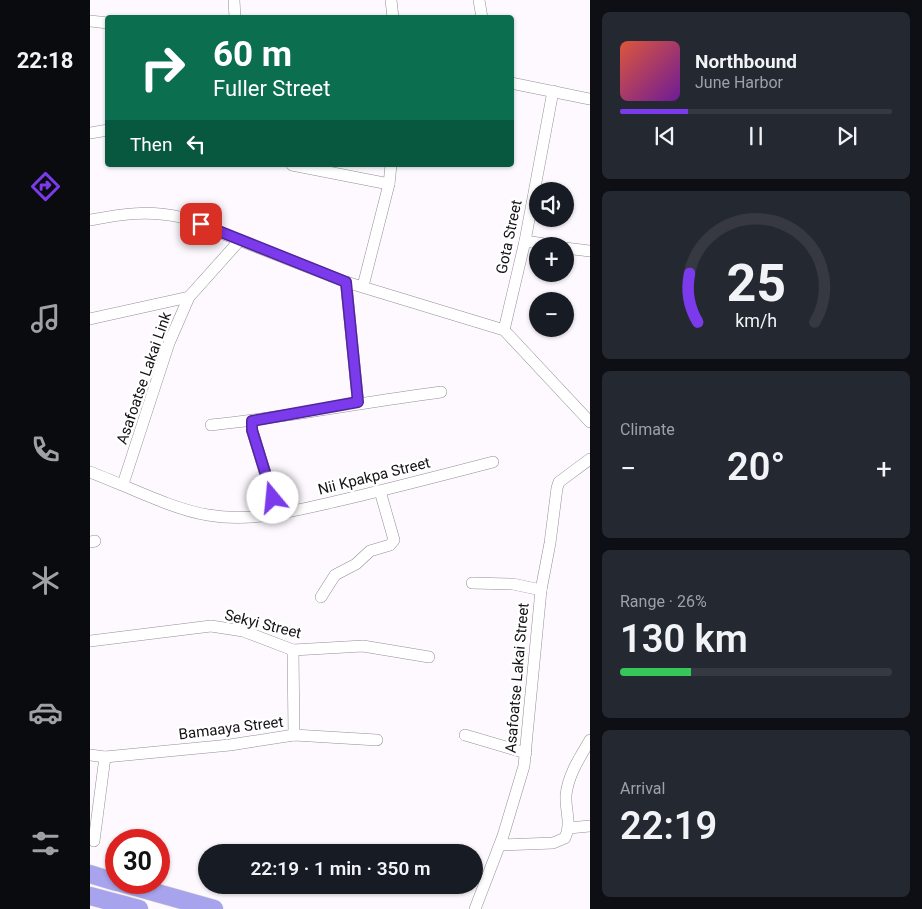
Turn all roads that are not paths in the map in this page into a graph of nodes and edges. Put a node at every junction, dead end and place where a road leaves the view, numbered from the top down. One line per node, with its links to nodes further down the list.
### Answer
1 (234, 0): 4 (street)
2 (391, 0): 5 (street)
3 (479, 0): 6 (street)
4 (235, 15)
5 (393, 15)
6 (482, 15)
7 (90, 21): 8 (street)
8 (105, 23)
9 (514, 84): 10 (street)
10 (553, 91): 11 (street); 19 (street, Gota Street)
11 (590, 99)
12 (105, 130): 13 (street)
13 (90, 133)
14 (302, 167): 16 (street)
15 (391, 167): 16 (street)
16 (389, 184): 24 (street)
17 (90, 220): 18 (street)
18 (240, 240): 23 (street); 25 (street, Asafoatse Lakai Link)
19 (525, 241): 20 (street); 27 (street, Gota Street)
20 (529, 242)
21 (574, 249): 22 (street)
22 (590, 252)
23 (346, 282): 24 (street); 29 (street)
24 (363, 286): 27 (street)
25 (190, 296): 26 (street); 36 (street, Asafoatse Lakai Link)
26 (90, 319)
27 (504, 330): 30 (street)
28 (441, 392): 29 (street)
29 (358, 402): 31 (street)
30 (590, 422)
31 (252, 423): 32 (street); 38 (street)
32 (211, 426)
33 (590, 459): 40 (street, Asafoatse Lakai Street)
34 (493, 462): 37 (street, Nii Kpakpa Street)
35 (90, 472): 36 (street, Nii Kpakpa Street)
36 (123, 484): 38 (street, Nii Kpakpa Street)
37 (380, 491): 38 (street, Nii Kpakpa Street); 41 (street)
38 (278, 515)
39 (472, 583): 40 (street)
40 (541, 590): 49 (street, Asafoatse Lakai Street)
41 (321, 597)
42 (90, 641): 43 (street, Sekyi Street)
43 (293, 650): 44 (street, Sekyi Street); 45 (street)
44 (429, 657)
45 (294, 735): 47 (street, Bamaaya Street); 51 (street, Bamaaya Street)
46 (466, 735): 49 (street)
47 (377, 740)
48 (590, 740): 53 (street)
49 (526, 753): 55 (street, Asafoatse Lakai Street)
50 (90, 755): 51 (street, Bamaaya Street)
51 (105, 757): 54 (street)
52 (590, 826): 53 (street)
53 (569, 828): 55 (street)
54 (94, 841)
55 (500, 845): 63 (street, Asafoatse Lakai Street)
56 (90, 874): 57 (highway)
57 (105, 878)
58 (160, 894): 62 (highway)
59 (90, 896): 60 (highway)
60 (125, 907): 61 (highway)
61 (139, 909)
62 (214, 909)
63 (475, 909)

